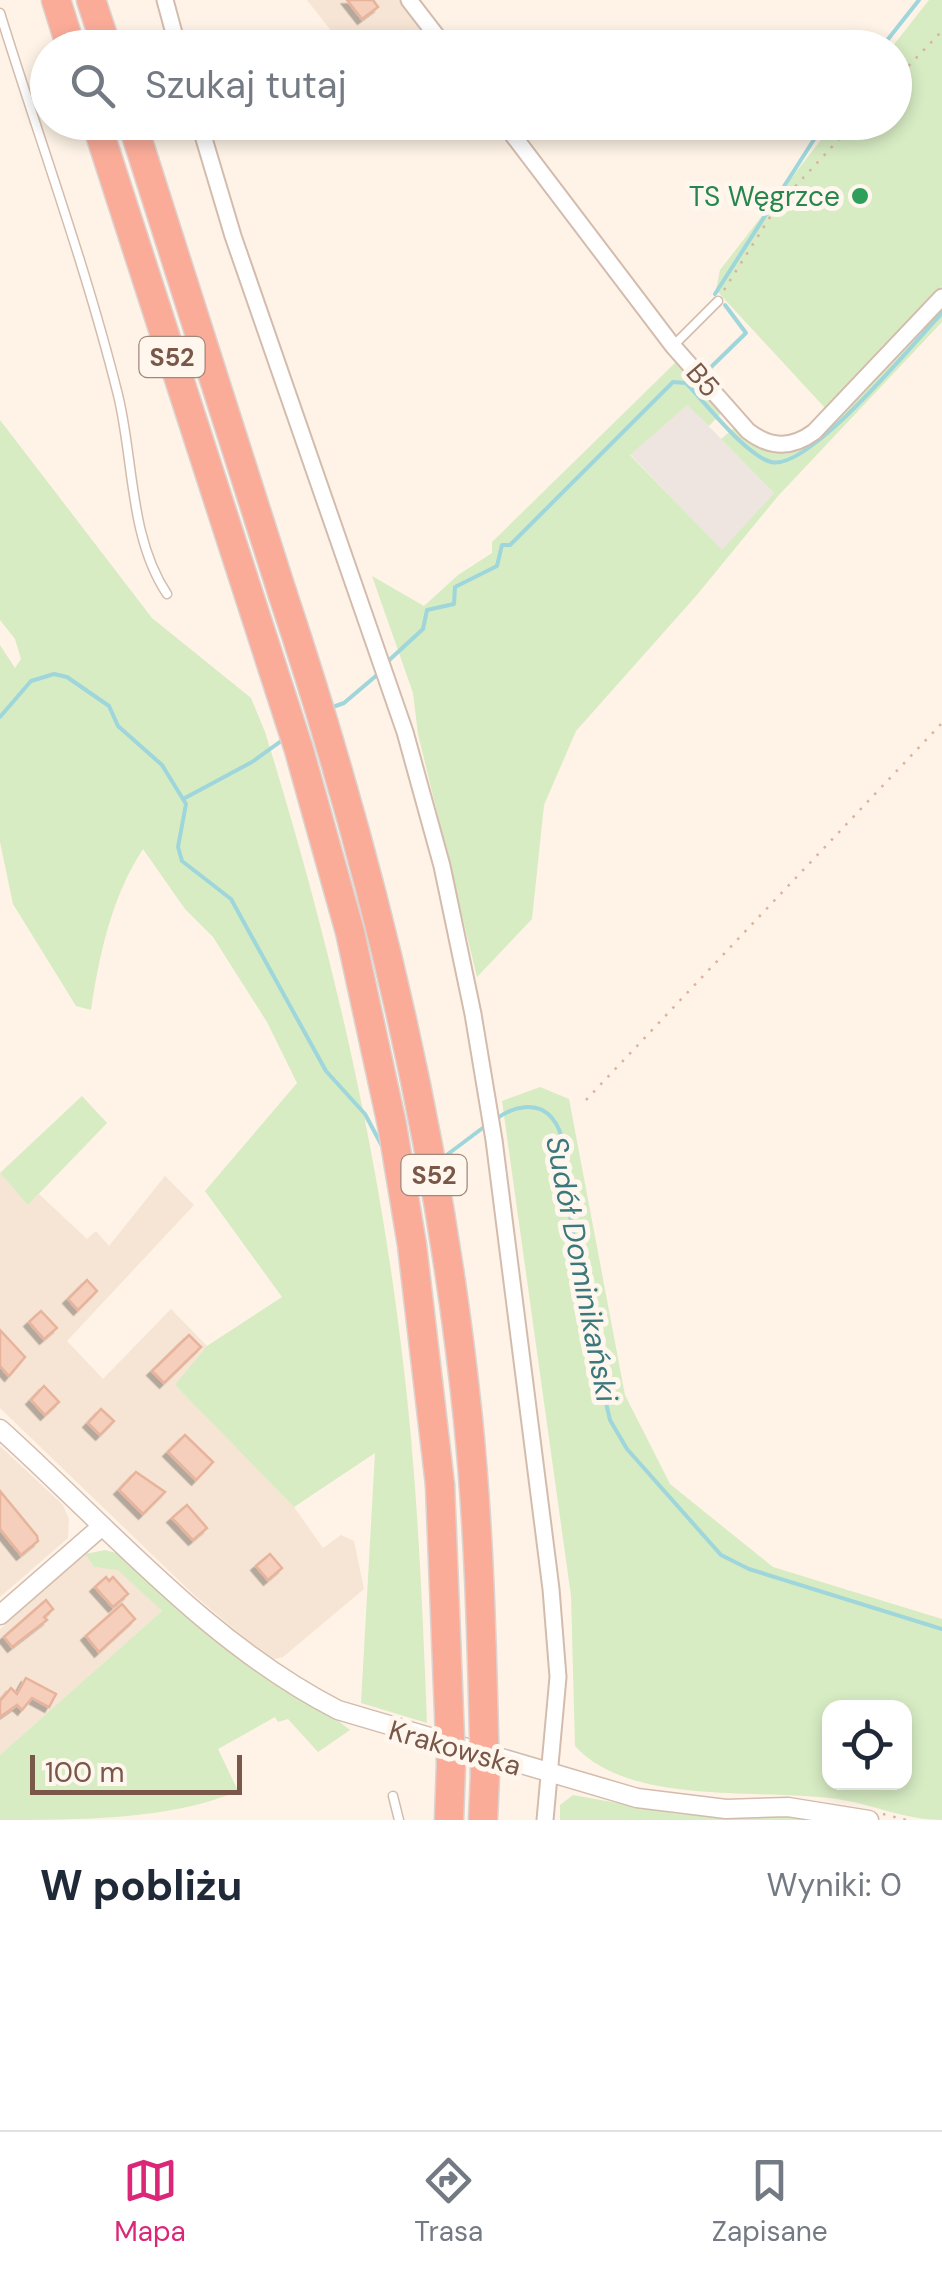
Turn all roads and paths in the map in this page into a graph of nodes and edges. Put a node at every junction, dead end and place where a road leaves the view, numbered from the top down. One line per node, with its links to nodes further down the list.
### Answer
1 (56, 0): 6 (highway)
2 (90, 0): 7 (highway)
3 (165, 0): 8 (street)
4 (409, 0): 9 (street)
5 (0, 13): 12 (lane)
6 (65, 30)
7 (100, 30)
8 (173, 30)
9 (432, 30)
10 (942, 31): 11 (path)
11 (912, 62)
12 (30, 110)
13 (39, 140): 22 (lane)
14 (102, 140): 31 (highway, S52, bridge)
15 (138, 140): 32 (highway, S52, bridge)
16 (205, 140): 28 (street)
17 (517, 140): 21 (street, B5)
18 (838, 140): 20 (path)
19 (942, 297): 21 (street, B5)
20 (718, 301): 21 (lane)
21 (674, 346)
22 (167, 594)
23 (942, 723): 24 (path)
24 (586, 1100)
25 (0, 1429): 26 (street, Krakowska)
26 (101, 1527): 27 (street); 28 (street, Krakowska)
27 (0, 1615)
28 (547, 1775): 33 (street); 34 (street, Krakowska)
29 (393, 1796): 30 (lane)
30 (399, 1820)
31 (449, 1820)
32 (483, 1820)
33 (546, 1820)
34 (869, 1820)

